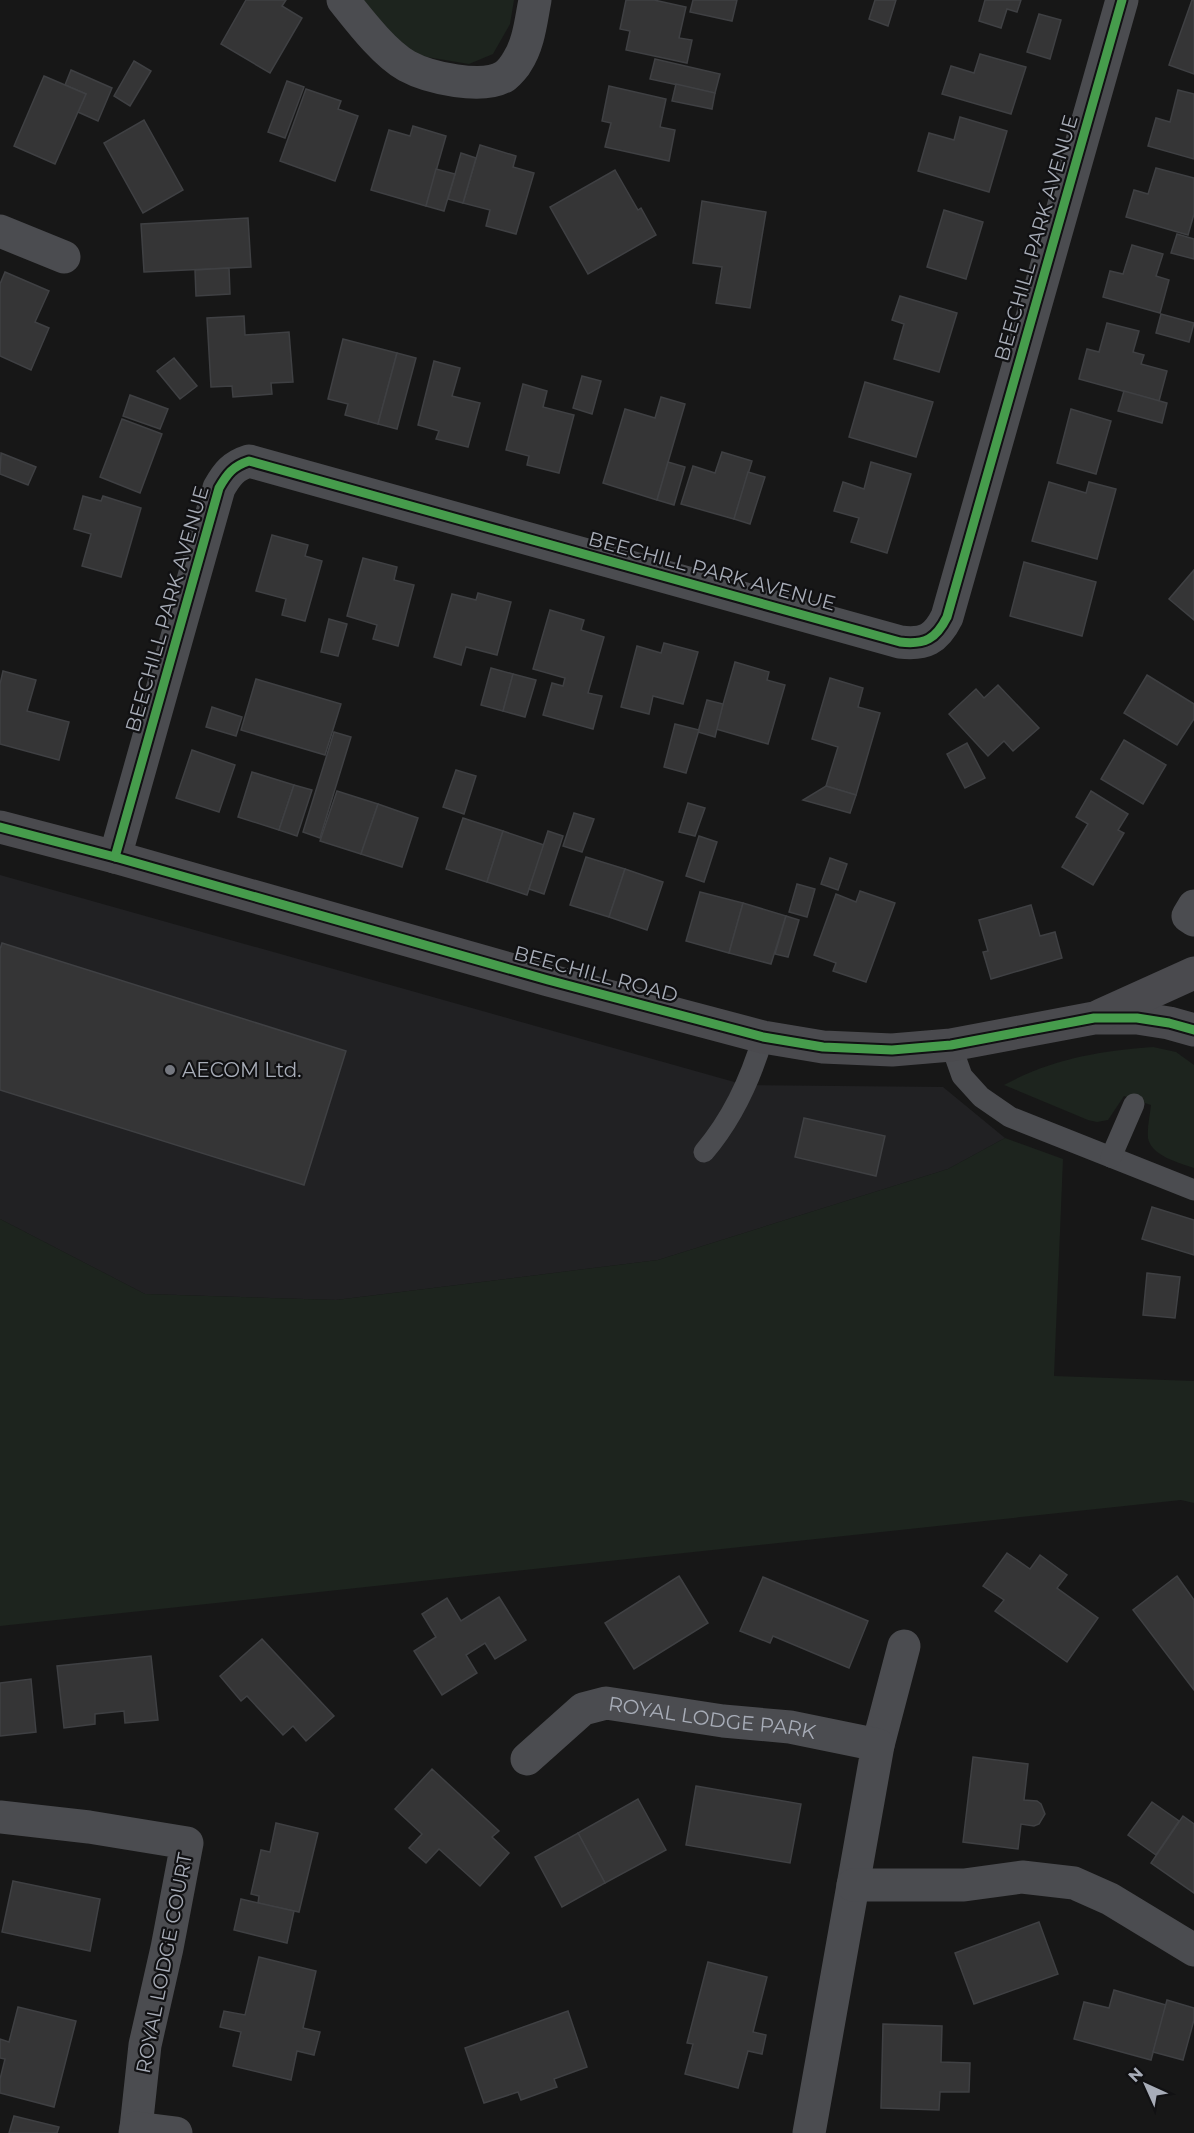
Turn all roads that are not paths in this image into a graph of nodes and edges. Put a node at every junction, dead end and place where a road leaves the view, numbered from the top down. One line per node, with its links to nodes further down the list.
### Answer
1 (343, 0): 2 (street)
2 (535, 0)
3 (1122, 0): 7 (street, BEECHILL PARK AVENUE)
4 (0, 231): 5 (street)
5 (64, 257)
6 (0, 827): 7 (street, BEECHILL ROAD)
7 (116, 857): 11 (street, BEECHILL ROAD)
8 (1194, 973): 9 (street, BEECHILL ROAD)
9 (1094, 1018): 10 (street, BEECHILL ROAD); 12 (street, BEECHILL ROAD)
10 (1194, 1030)
11 (762, 1037): 12 (street, BEECHILL ROAD); 14 (lane)
12 (951, 1045): 15 (lane)
13 (1134, 1104): 15 (lane)
14 (704, 1152)
15 (1111, 1157): 16 (lane)
16 (1194, 1190)
17 (904, 1646): 18 (street)
18 (878, 1744): 19 (street, ROYAL LODGE PARK); 21 (street)
19 (526, 1759)
20 (0, 1817): 23 (street, ROYAL LODGE COURT)
21 (853, 1885): 22 (street); 25 (street)
22 (1194, 1950)
23 (136, 2130): 24 (street)
24 (176, 2133)
25 (809, 2133)

